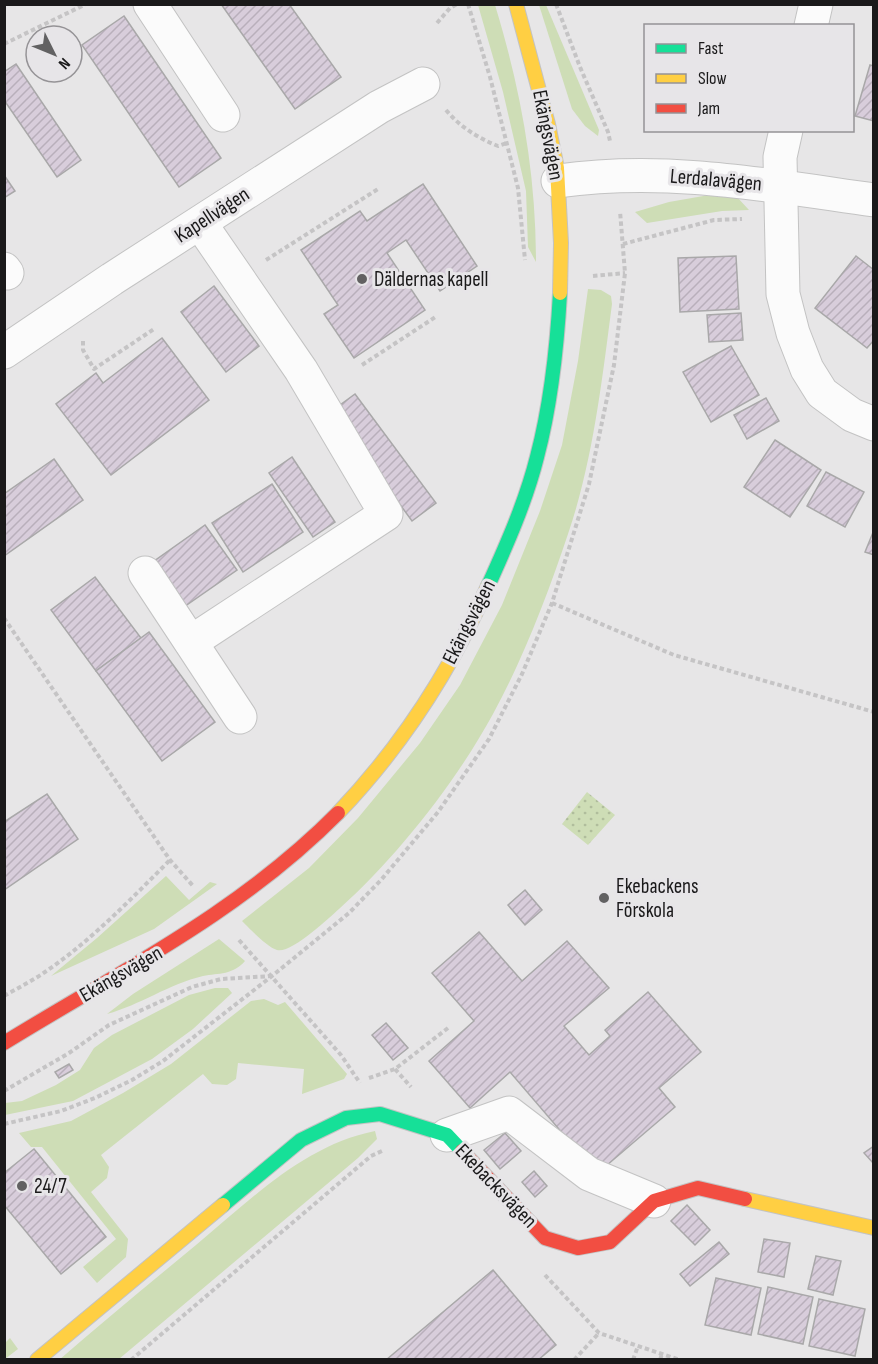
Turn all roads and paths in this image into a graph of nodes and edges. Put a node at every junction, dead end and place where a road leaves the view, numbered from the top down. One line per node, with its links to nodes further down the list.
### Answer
1 (86, 4): 9 (path)
2 (150, 4): 11 (street)
3 (457, 4): 7 (path)
4 (468, 4): 13 (path)
5 (516, 4): 14 (street, Ekängsvägen)
6 (816, 4): 8 (street)
7 (436, 23)
8 (811, 24)
9 (4, 44)
10 (423, 84): 13 (path); 18 (street, Kapellvägen)
11 (223, 115)
12 (786, 132): 15 (street)
13 (507, 143): 19 (path)
14 (558, 181): 15 (street, Lerdalavägen); 41 (street, Ekängsvägen)
15 (780, 187): 17 (street, Lerdalavägen); 28 (street)
16 (378, 189): 22 (path)
17 (873, 200)
18 (200, 223): 22 (street); 23 (street, Kapellvägen)
19 (528, 267)
20 (626, 273): 21 (path)
21 (589, 277)
22 (238, 278): 32 (street)
23 (68, 309): 25 (path); 26 (street, Kapellvägen)
24 (437, 316): 27 (path)
25 (154, 329)
26 (4, 352)
27 (362, 365)
28 (873, 424)
29 (145, 573): 32 (street)
30 (552, 603): 33 (path)
31 (4, 618): 35 (path)
32 (191, 642): 34 (street)
33 (873, 712)
34 (240, 717)
35 (170, 860): 36 (path); 39 (path)
36 (198, 891)
37 (238, 939): 38 (path)
38 (272, 976): 43 (path); 44 (path)
39 (4, 996)
40 (448, 1028): 42 (path)
41 (4, 1043)
42 (349, 1085)
43 (4, 1091)
44 (4, 1124)
45 (447, 1135): 47 (street); 47 (street, Ekebacksvägen); 52 (street, Ekebacksvägen)
46 (387, 1148): 53 (path)
47 (654, 1201): 48 (street, Ekebacksvägen)
48 (873, 1228)
49 (599, 1333): 54 (path)
50 (638, 1346): 55 (path)
51 (662, 1354): 56 (path)
52 (37, 1359)
53 (131, 1359)
54 (573, 1359)
55 (633, 1359)
56 (660, 1359)

